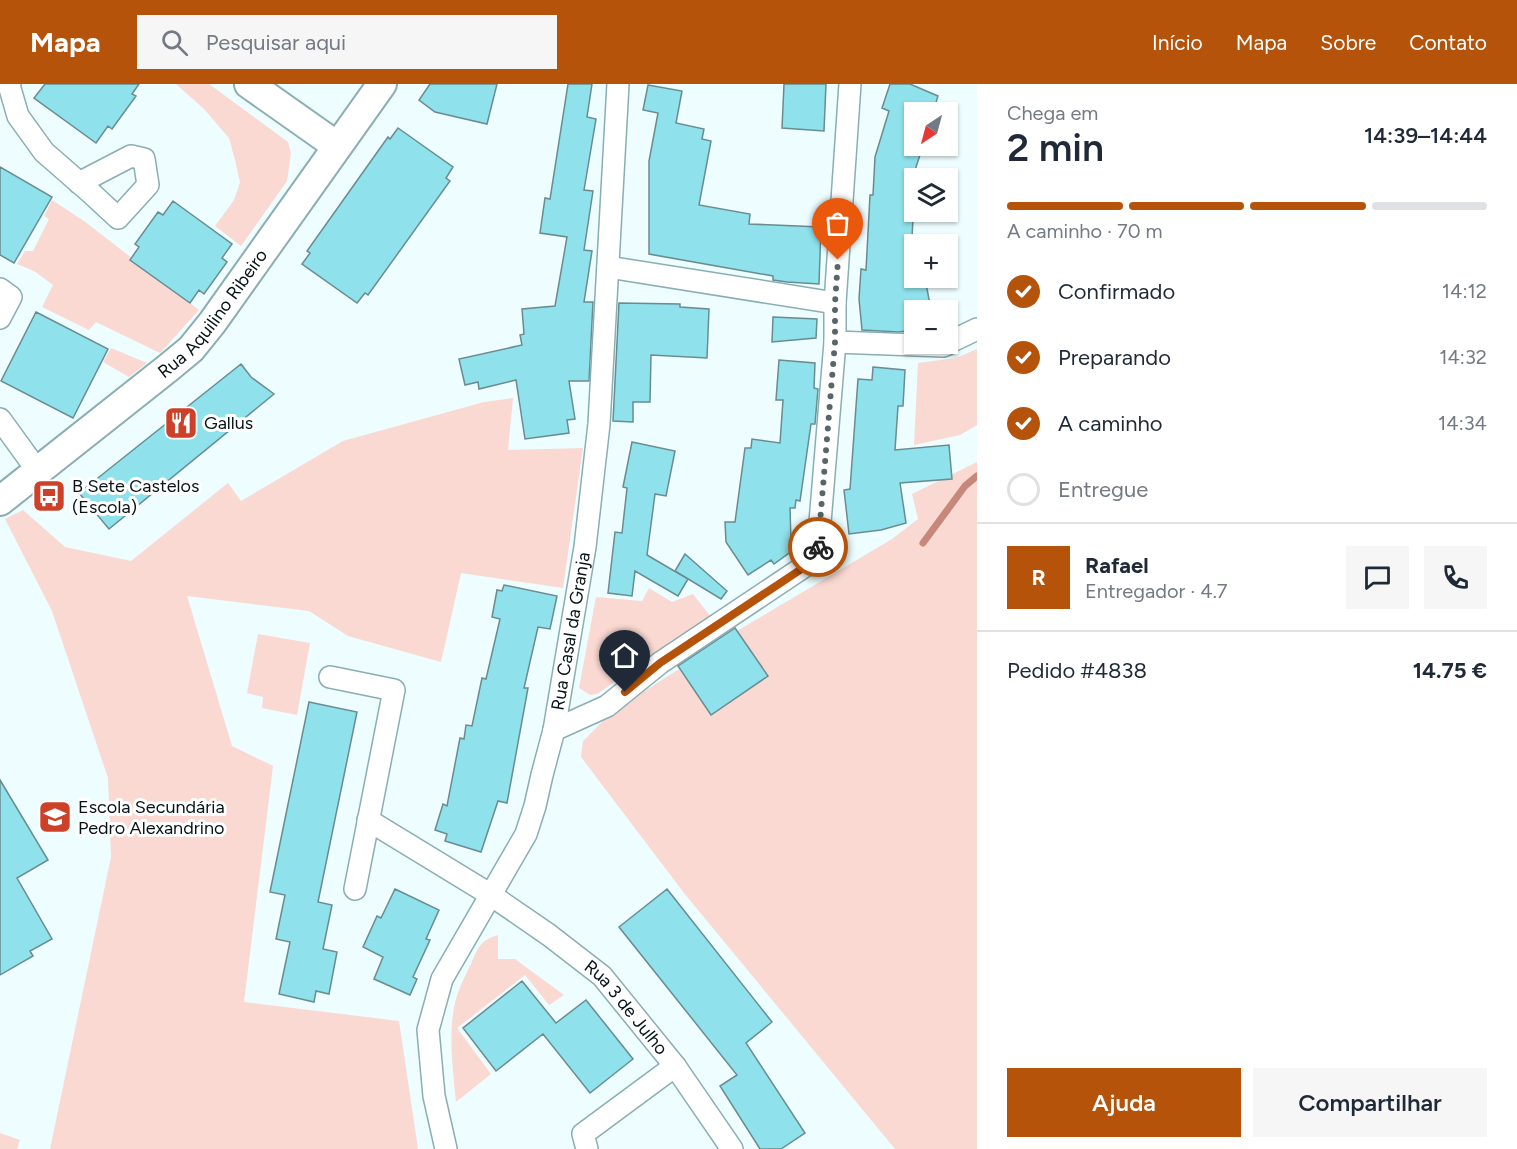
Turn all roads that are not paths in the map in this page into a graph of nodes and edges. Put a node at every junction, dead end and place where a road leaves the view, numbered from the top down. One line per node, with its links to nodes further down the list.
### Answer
1 (10, 84): 7 (street)
2 (249, 84): 6 (street)
3 (382, 84): 6 (street, Rua Aquilino Ribeiro)
4 (618, 84): 8 (street, Rua Casal da Granja)
5 (850, 84): 10 (street)
6 (337, 146): 17 (street, Rua Aquilino Ribeiro)
7 (79, 183)
8 (608, 267): 10 (street); 20 (street, Rua Casal da Granja)
9 (0, 289): 11 (street)
10 (835, 303): 14 (street)
11 (0, 318)
12 (977, 329): 13 (street)
13 (958, 339)
14 (835, 342): 15 (street); 20 (street)
15 (904, 345)
16 (0, 419): 17 (street)
17 (37, 470): 18 (street, Rua Aquilino Ribeiro)
18 (0, 501)
19 (330, 677): 21 (street)
20 (554, 730): 23 (street, Rua Casal da Granja)
21 (368, 820): 22 (street); 23 (street, Rua 3 de Julho)
22 (355, 889)
23 (491, 895): 24 (street, Rua 3 de Julho); 25 (street, Rua Casal da Granja)
24 (675, 1066): 26 (street); 27 (street, Rua 3 de Julho)
25 (446, 1149)
26 (587, 1149)
27 (732, 1149)

